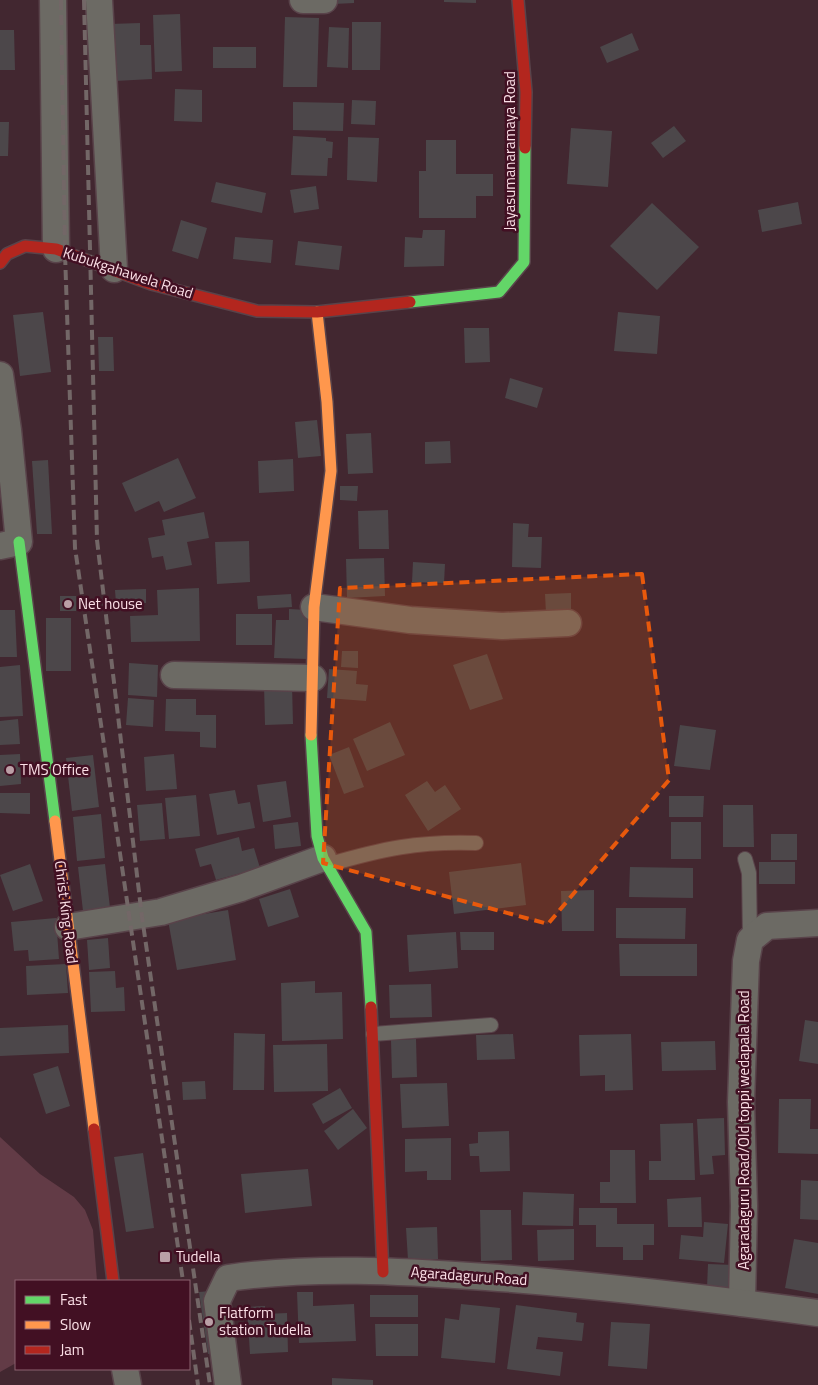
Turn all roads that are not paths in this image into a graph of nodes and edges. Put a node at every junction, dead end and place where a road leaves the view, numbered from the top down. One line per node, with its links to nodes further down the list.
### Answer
1 (53, 0): 6 (street)
2 (98, 0): 8 (street)
3 (303, 0): 4 (street)
4 (324, 0)
5 (518, 0): 9 (street, Jayasumanaramaya Road)
6 (56, 250): 7 (street, Kubukgahawela Road); 8 (street, Kubukgahawela Road)
7 (0, 263)
8 (114, 269): 10 (street, Kubukgahawela Road)
9 (499, 292): 10 (street, Kubukgahawela Road)
10 (317, 312): 13 (street)
11 (0, 375): 12 (street)
12 (9, 544): 21 (street, Christ King Road)
13 (314, 607): 14 (street); 16 (street)
14 (568, 623)
15 (174, 675): 16 (street)
16 (313, 678): 19 (street)
17 (476, 843): 19 (lane)
18 (745, 859): 22 (lane)
19 (325, 862): 21 (street); 24 (street)
20 (818, 923): 22 (street)
21 (68, 927): 26 (street, Christ King Road)
22 (750, 940): 27 (street, Agaradaguru Road/Old toppi wedapala Road)
23 (491, 1025): 24 (lane)
24 (373, 1034): 25 (street)
25 (383, 1272): 27 (street, Agaradaguru Road); 31 (street, Agaradaguru Road)
26 (113, 1280)
27 (742, 1303): 28 (street, Agaradaguru Road)
28 (818, 1313)
29 (125, 1370): 30 (street)
30 (128, 1385)
31 (228, 1385)

